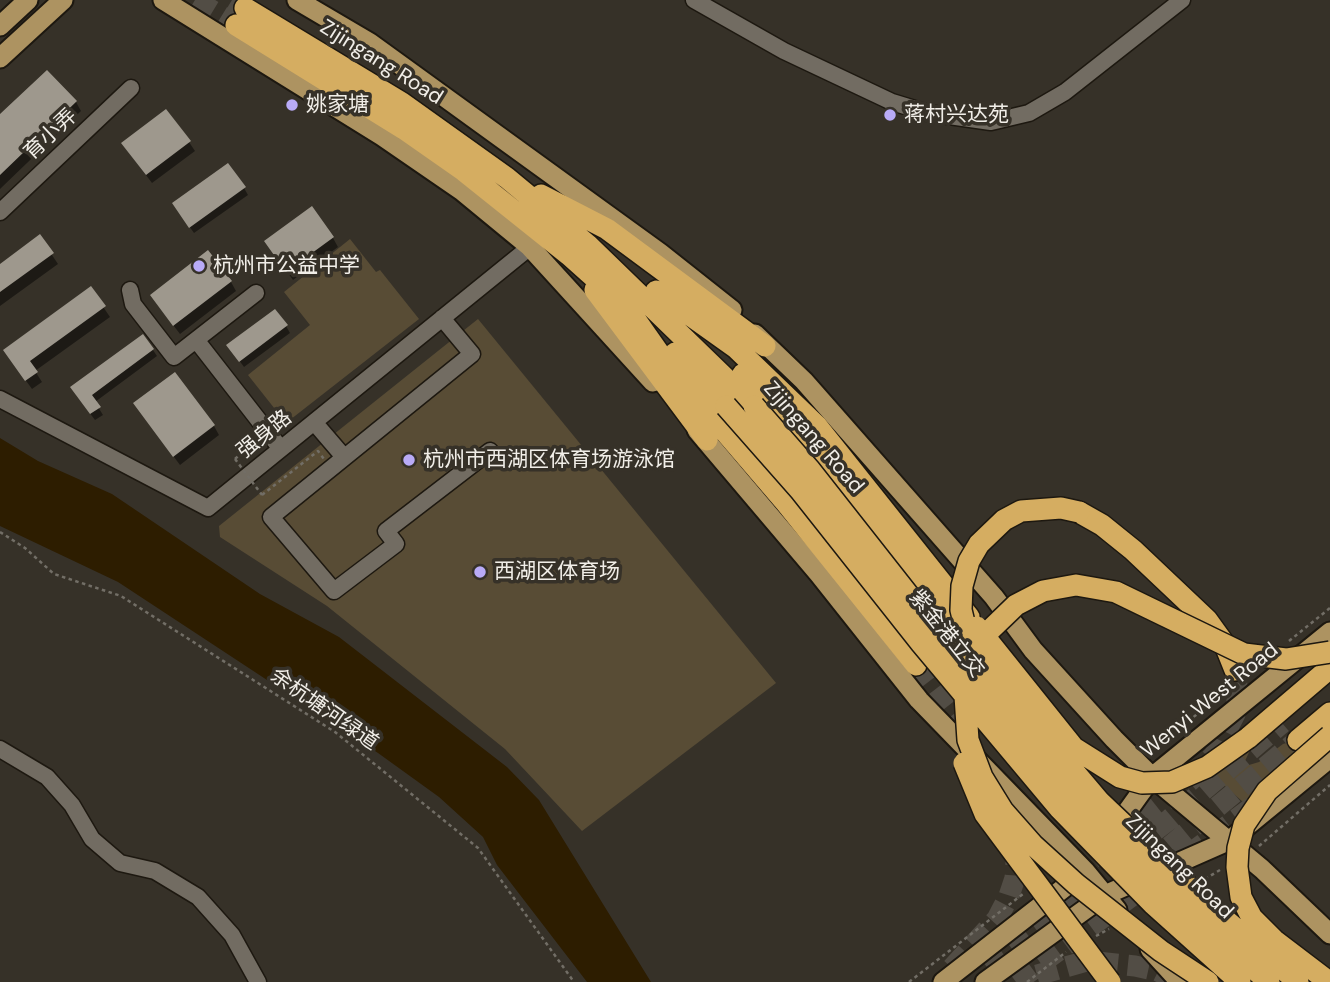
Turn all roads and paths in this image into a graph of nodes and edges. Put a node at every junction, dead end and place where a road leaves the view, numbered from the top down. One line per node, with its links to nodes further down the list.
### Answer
1 (28, 0): 7 (main road)
2 (63, 0): 8 (main road)
3 (163, 0): 13 (main road)
4 (297, 0): 20 (main road, Zijingang Road)
5 (694, 0): 6 (street)
6 (1182, 0)
7 (0, 26)
8 (0, 58)
9 (131, 88): 11 (street, 育小弄)
10 (507, 178): 12 (highway, Zijingang Road); 14 (highway, Zijingang Road); 20 (highway)
11 (0, 212)
12 (588, 246): 22 (highway, Zijingang Road); 22 (highway)
13 (530, 247): 18 (street, 强身路); 24 (main road)
14 (569, 255): 17 (highway); 24 (highway)
15 (130, 290): 19 (street)
16 (256, 293): 19 (street)
17 (626, 306): 32 (highway, 紫金港立交, bridge); 35 (highway)
18 (442, 318): 23 (street, 强身路); 28 (street)
19 (197, 341): 26 (street)
20 (765, 346): 45 (main road, Zijingang Road)
21 (0, 399): 26 (street, 强身路)
22 (772, 402): 33 (highway); 36 (highway, bridge); 58 (highway, Zijingang Road, bridge)
23 (314, 422): 26 (street, 强身路); 28 (street)
24 (707, 440): 47 (main road)
25 (250, 445): 29 (path, bridge)
26 (281, 449)
27 (490, 451): 29 (street)
28 (344, 457): 29 (street)
29 (331, 468)
30 (0, 532): 51 (path, 余杭塘河绿道)
31 (1330, 632): 45 (main road, Wenyi West Road)
32 (921, 643): 54 (highway, bridge); 57 (highway, 紫金港立交, bridge)
33 (969, 643): 37 (highway, bridge); 59 (highway, bridge)
34 (1330, 652): 56 (highway, bridge)
35 (916, 664)
36 (1330, 668)
37 (1235, 670)
38 (1330, 683): 40 (highway)
39 (1330, 713): 42 (highway)
40 (1282, 723)
41 (1330, 736): 60 (highway, bridge)
42 (1298, 740)
43 (0, 749): 50 (street)
44 (1330, 758): 46 (main road)
45 (1152, 777): 46 (main road, Zijingang Road); 47 (main road, Wenyi West Road)
46 (1230, 840): 48 (main road); 49 (main road, Zijingang Road)
47 (1085, 871): 48 (main road); 52 (main road, Wenyi West Road)
48 (1105, 895): 53 (main road); 55 (main road)
49 (1330, 934)
50 (258, 982)
51 (574, 982)
52 (943, 982)
53 (985, 982)
54 (1110, 982)
55 (1180, 982)
56 (1208, 982)
57 (1240, 982)
58 (1269, 982)
59 (1298, 982)
60 (1329, 982)

